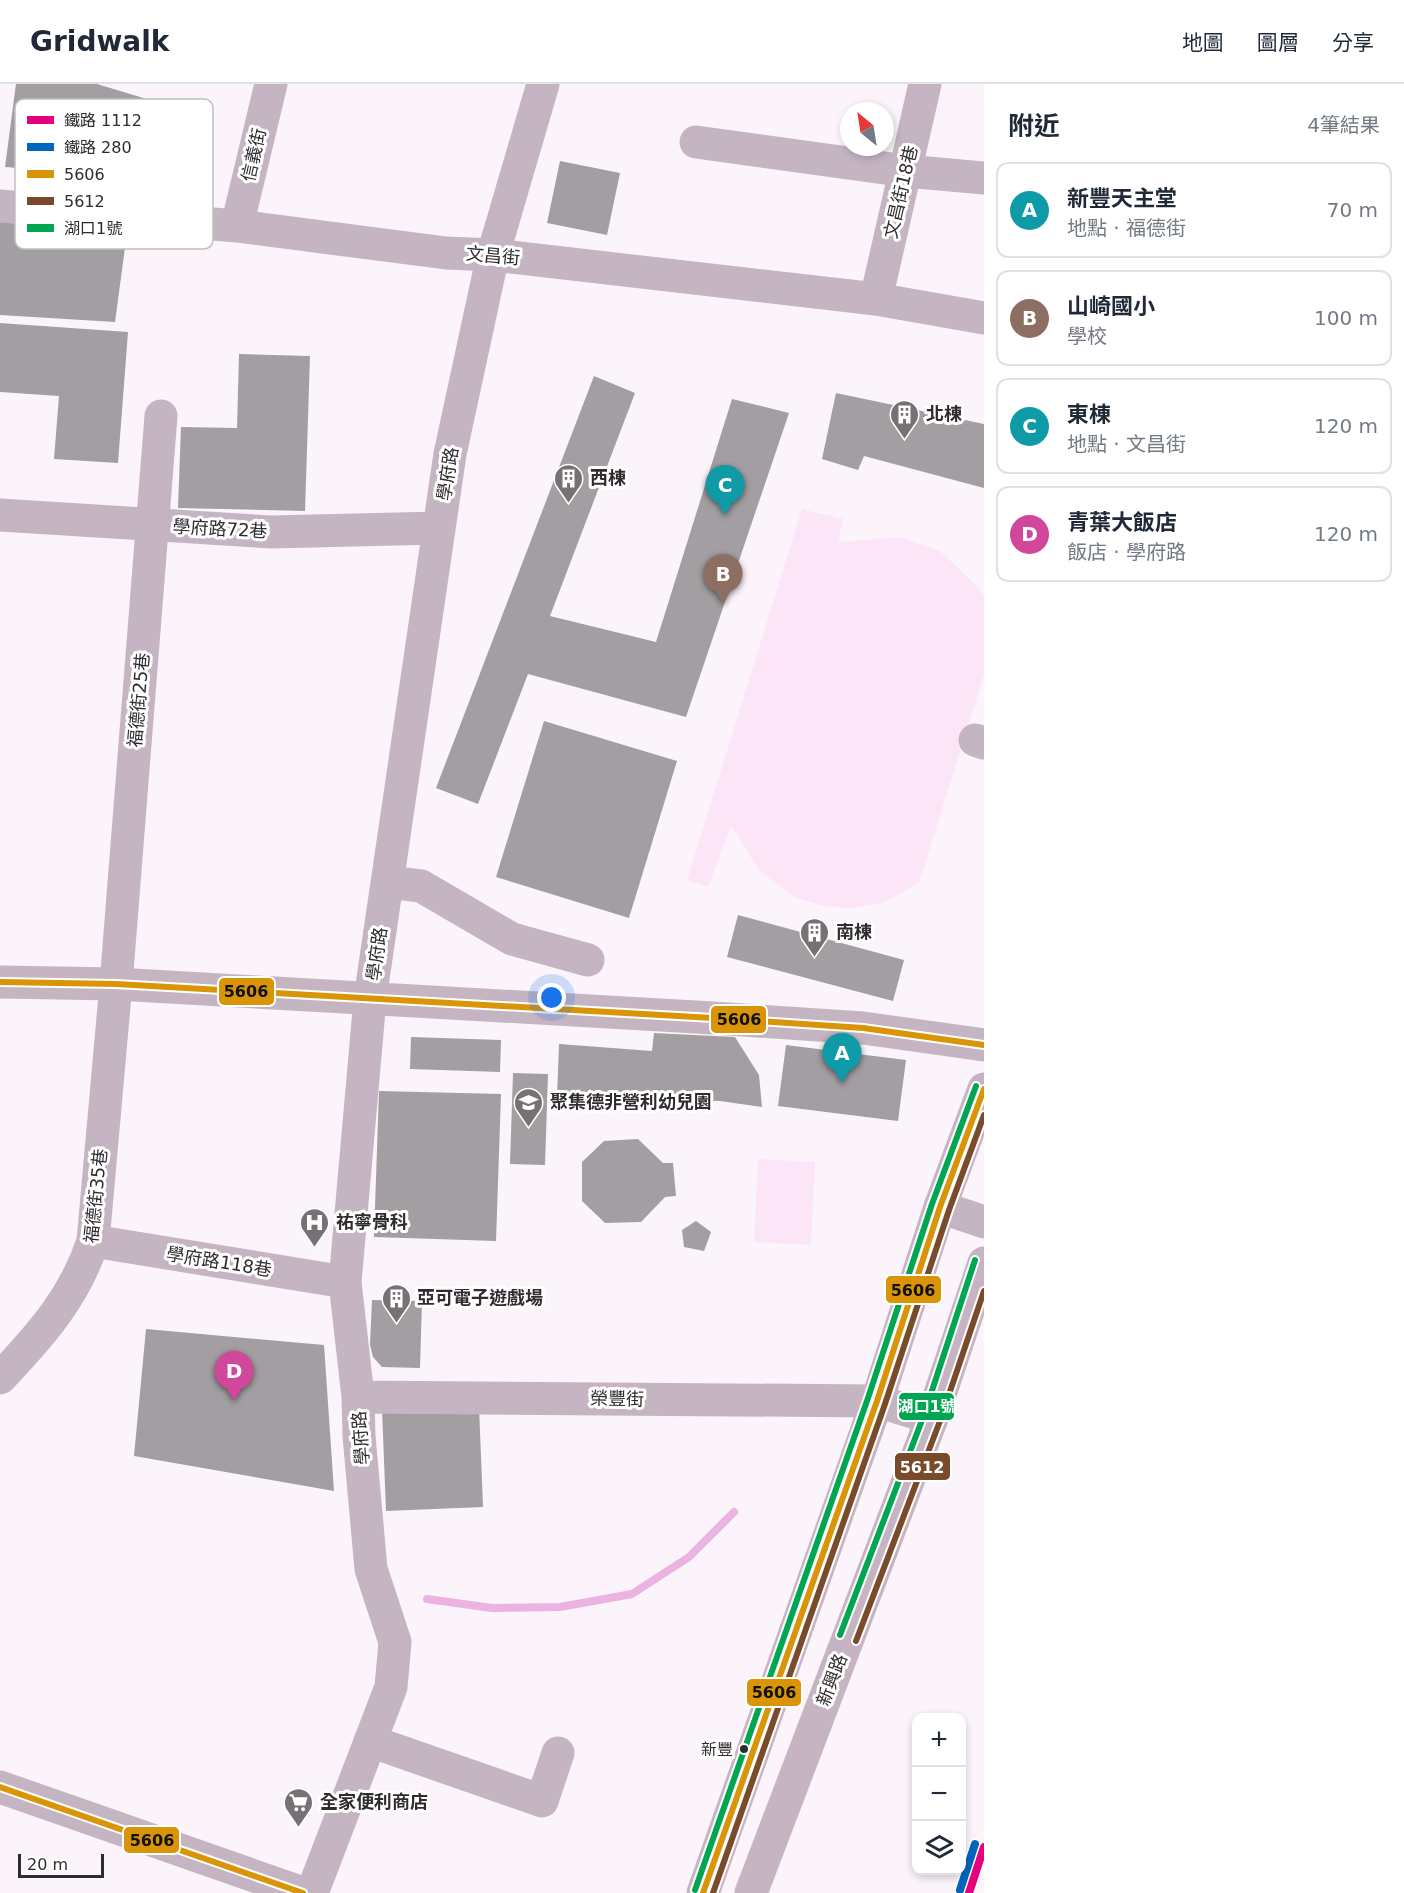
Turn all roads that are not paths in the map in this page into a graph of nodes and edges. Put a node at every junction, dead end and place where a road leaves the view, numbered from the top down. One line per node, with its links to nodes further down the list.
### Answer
1 (271, 84): 10 (street, 信義街)
2 (543, 84): 11 (street, 學府路)
3 (925, 84): 5 (street, 文昌街18巷)
4 (696, 142): 5 (street)
5 (906, 171): 6 (street); 12 (street, 文昌街18巷)
6 (984, 178)
7 (0, 206): 8 (street, 文昌街)
8 (15, 207)
9 (213, 224): 10 (street, 文昌街)
10 (237, 226): 11 (street, 文昌街)
11 (493, 255): 12 (street, 文昌街); 17 (street, 學府路)
12 (876, 299): 13 (street, 文昌街)
13 (984, 318)
14 (161, 416): 16 (street, 福德街25巷)
15 (0, 514): 16 (street, 學府路72巷)
16 (153, 525): 17 (street, 學府路72巷); 21 (street, 福德街25巷)
17 (440, 528): 18 (street, 學府路)
18 (388, 882): 19 (street); 22 (street, 學府路)
19 (588, 960)
20 (0, 982): 21 (street)
21 (116, 984): 22 (street); 27 (street, 福德街35巷)
22 (370, 999): 23 (street); 29 (street, 學府路)
23 (984, 1045)
24 (984, 1089): 25 (main road)
25 (940, 1207): 26 (street); 32 (main road)
26 (984, 1222)
27 (93, 1241): 29 (street, 學府路118巷); 30 (street, 福德街35巷)
28 (984, 1263): 33 (main road, 新興路)
29 (345, 1282): 31 (street, 學府路)
30 (0, 1378)
31 (358, 1397): 32 (street, 榮豐街); 34 (street, 學府路)
32 (877, 1401): 33 (street, 榮豐街); 39 (main road)
33 (932, 1418): 40 (main road, 新興路)
34 (370, 1741): 35 (street); 38 (street, 學府路)
35 (558, 1754)
36 (0, 1787): 37 (street)
37 (303, 1893)
38 (312, 1893)
39 (703, 1893)
40 (751, 1893)

